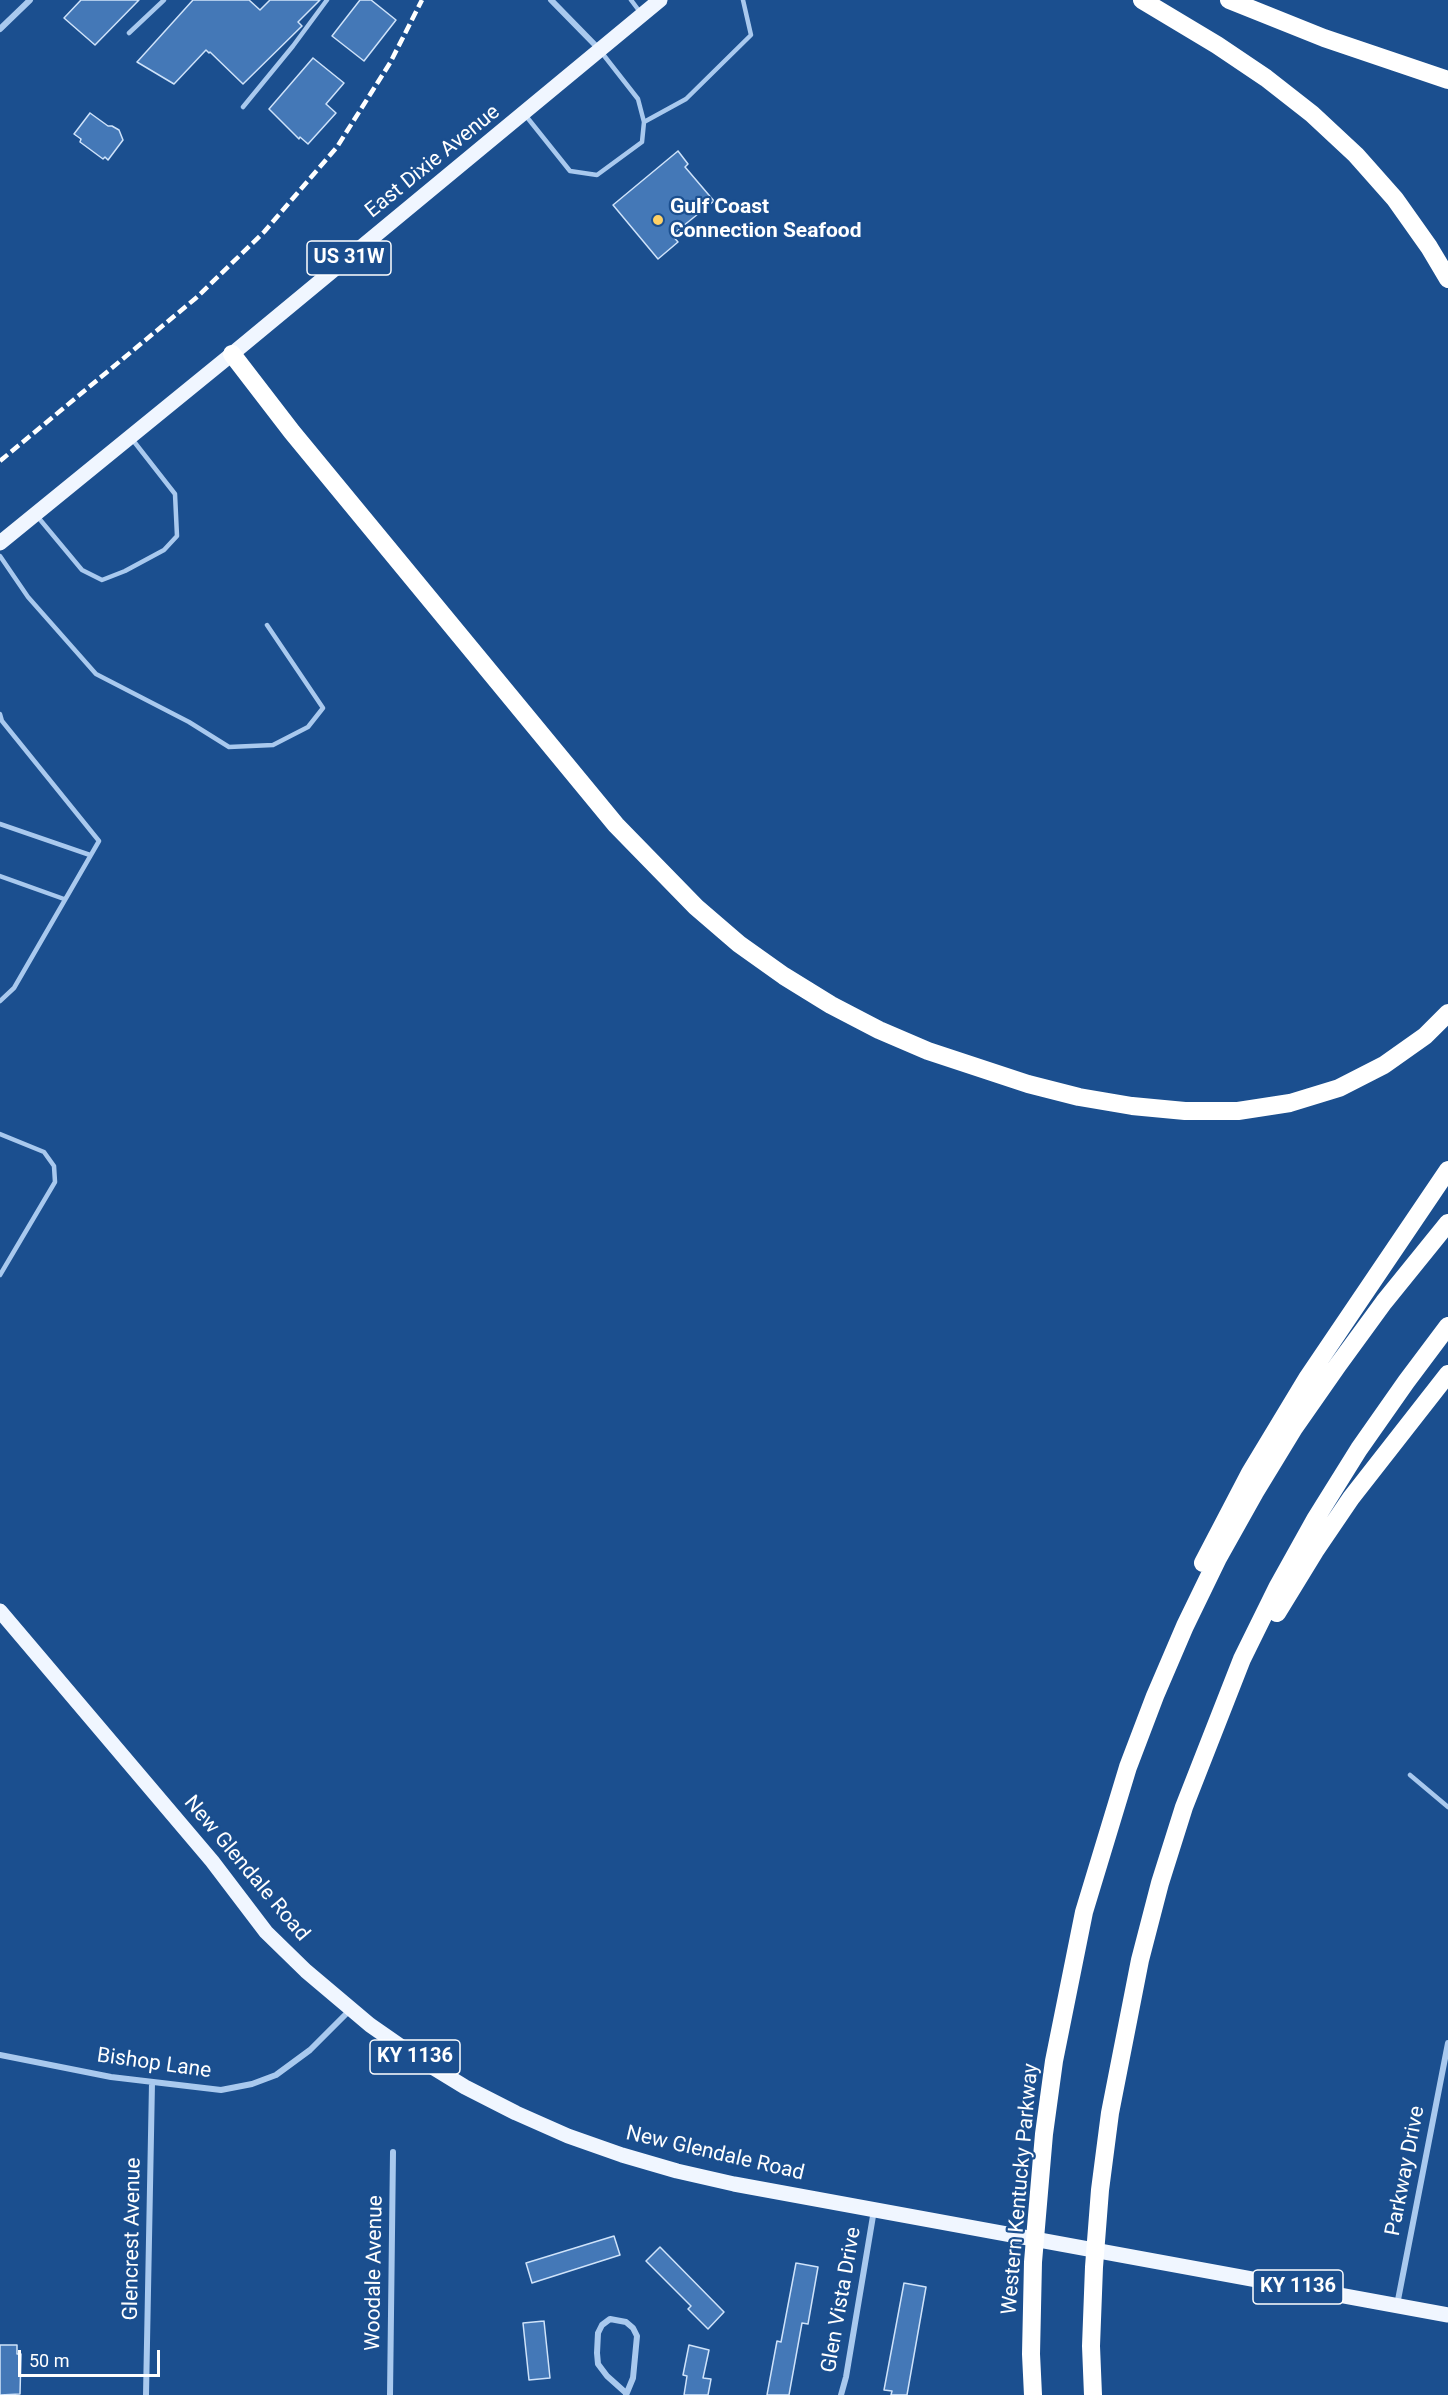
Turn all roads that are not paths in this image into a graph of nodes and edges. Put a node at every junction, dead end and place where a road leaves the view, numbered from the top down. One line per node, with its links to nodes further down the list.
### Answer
1 (30, 0): 11 (street)
2 (164, 0): 12 (lane)
3 (327, 0): 15 (lane)
4 (551, 0): 13 (street)
5 (631, 0): 10 (lane)
6 (660, 0): 10 (main road, East Dixie Avenue / US 31W)
7 (743, 0): 17 (lane)
8 (1142, 0): 18 (highway)
9 (1229, 0): 14 (highway)
10 (642, 16): 13 (main road, East Dixie Avenue / US 31W)
11 (0, 29)
12 (129, 33)
13 (600, 51): 16 (main road, East Dixie Avenue / US 31W); 17 (lane)
14 (1448, 80)
15 (243, 107)
16 (525, 114): 17 (lane); 19 (main road, East Dixie Avenue / US 31W)
17 (644, 122)
18 (1448, 279)
19 (232, 354): 20 (main road, East Dixie Avenue / US 31W); 32 (highway)
20 (130, 437): 21 (main road, East Dixie Avenue / US 31W); 21 (lane)
21 (36, 514): 22 (main road, US 31W)
22 (0, 543)
23 (0, 556): 24 (lane)
24 (267, 625)
25 (0, 714): 26 (lane)
26 (1, 722): 28 (lane)
27 (0, 824): 28 (lane)
28 (90, 855): 30 (lane)
29 (0, 876): 30 (lane)
30 (64, 899): 31 (lane)
31 (0, 1000)
32 (1448, 1013)
33 (0, 1134): 36 (lane)
34 (1448, 1170): 43 (highway)
35 (1448, 1224): 43 (highway, Western Kentucky Parkway)
36 (0, 1275)
37 (1448, 1326): 40 (highway)
38 (1448, 1374): 40 (highway)
39 (0, 1611): 44 (main road, New Glendale Road / KY 1136)
40 (1217, 1719): 57 (highway)
41 (1410, 1774): 42 (lane)
42 (1448, 1807)
43 (1105, 1839): 56 (highway, Western Kentucky Parkway)
44 (350, 2010): 47 (street, Bishop Lane); 49 (main road, New Glendale Road / KY 1136)
45 (1448, 2043): 50 (street, Parkway Drive)
46 (0, 2055): 47 (street, Bishop Lane)
47 (152, 2083): 53 (street, Glencrest Avenue)
48 (393, 2152): 54 (street, Woodale Avenue)
49 (874, 2210): 50 (main road, New Glendale Road / KY 1136); 55 (street, Glen Vista Drive)
50 (1397, 2305): 51 (main road, New Glendale Road / KY 1136)
51 (1448, 2315)
52 (626, 2394): 52 (street)
53 (146, 2395)
54 (390, 2395)
55 (841, 2395)
56 (1032, 2395)
57 (1093, 2395)

